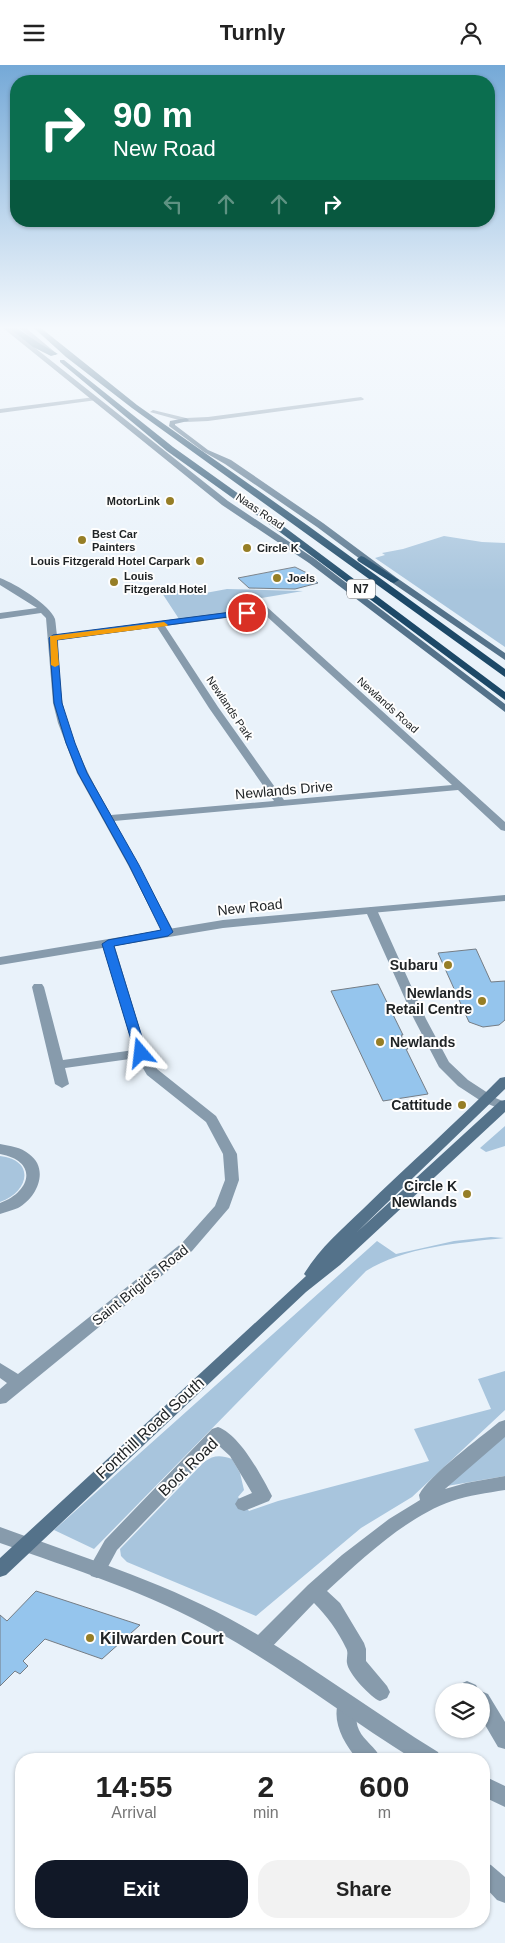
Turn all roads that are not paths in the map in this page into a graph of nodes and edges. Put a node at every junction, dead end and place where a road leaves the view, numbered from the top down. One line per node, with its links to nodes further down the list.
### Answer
1 (116, 416): 9 (main road, Naas Road)
2 (129, 416): 7 (highway, Naas Road / N7)
3 (148, 416): 8 (highway, Naas Road / N7)
4 (168, 416): 6 (street)
5 (234, 416): 6 (street)
6 (186, 420): 10 (main road)
7 (217, 483): 9 (highway, N7); 20 (highway, Naas Road / N7)
8 (304, 526): 10 (highway); 19 (highway, Naas Road / N7)
9 (312, 561): 21 (main road, Naas Road)
10 (394, 579): 18 (main road)
11 (0, 581): 13 (street)
12 (254, 600): 14 (street, Newlands Road)
13 (45, 610): 15 (street); 17 (street)
14 (266, 610): 16 (street); 22 (street, Newlands Road)
15 (0, 616)
16 (160, 625): 17 (street); 23 (street, Newlands Park)
17 (53, 638): 24 (street)
18 (505, 657)
19 (505, 674)
20 (505, 697)
21 (505, 709)
22 (460, 787): 23 (street, Newlands Drive); 25 (street, Newlands Road)
23 (281, 804): 24 (street, Newlands Drive)
24 (109, 818): 28 (street)
25 (505, 828)
26 (505, 898): 27 (street, New Road)
27 (371, 910): 28 (street, New Road); 36 (street)
28 (168, 932): 29 (street, New Road)
29 (108, 944): 30 (street, New Road); 32 (street, Saint Brigid's Road)
30 (0, 961)
31 (38, 987): 33 (street)
32 (141, 1053): 33 (street); 42 (street, Saint Brigid's Road)
33 (57, 1065): 35 (street)
34 (505, 1081): 36 (main road, Fonthill Road South)
35 (62, 1084)
36 (486, 1098): 37 (street); 40 (main road, Fonthill Road South)
37 (504, 1106): 40 (main road, Fonthill Road South)
38 (0, 1149): 39 (street)
39 (0, 1209)
40 (301, 1287): 49 (main road, Fonthill Road South)
41 (0, 1369): 42 (street)
42 (18, 1383): 43 (street, Saint Brigid's Road)
43 (0, 1398)
44 (505, 1427): 46 (street)
45 (505, 1483): 46 (street)
46 (430, 1503): 52 (street)
47 (244, 1504): 51 (street, Boot Road)
48 (0, 1535): 49 (street)
49 (27, 1544): 50 (main road, Fonthill Road South); 51 (street)
50 (0, 1569)
51 (97, 1570): 53 (street)
52 (314, 1591): 53 (street); 54 (street)
53 (260, 1646): 55 (street)
54 (380, 1692)
55 (347, 1704): 58 (street); 59 (street)
56 (490, 1718): 57 (street)
57 (505, 1739)
58 (365, 1753)
59 (421, 1753)
60 (490, 1789): 61 (street)
61 (505, 1796)
62 (490, 1878): 63 (street)
63 (505, 1893)

